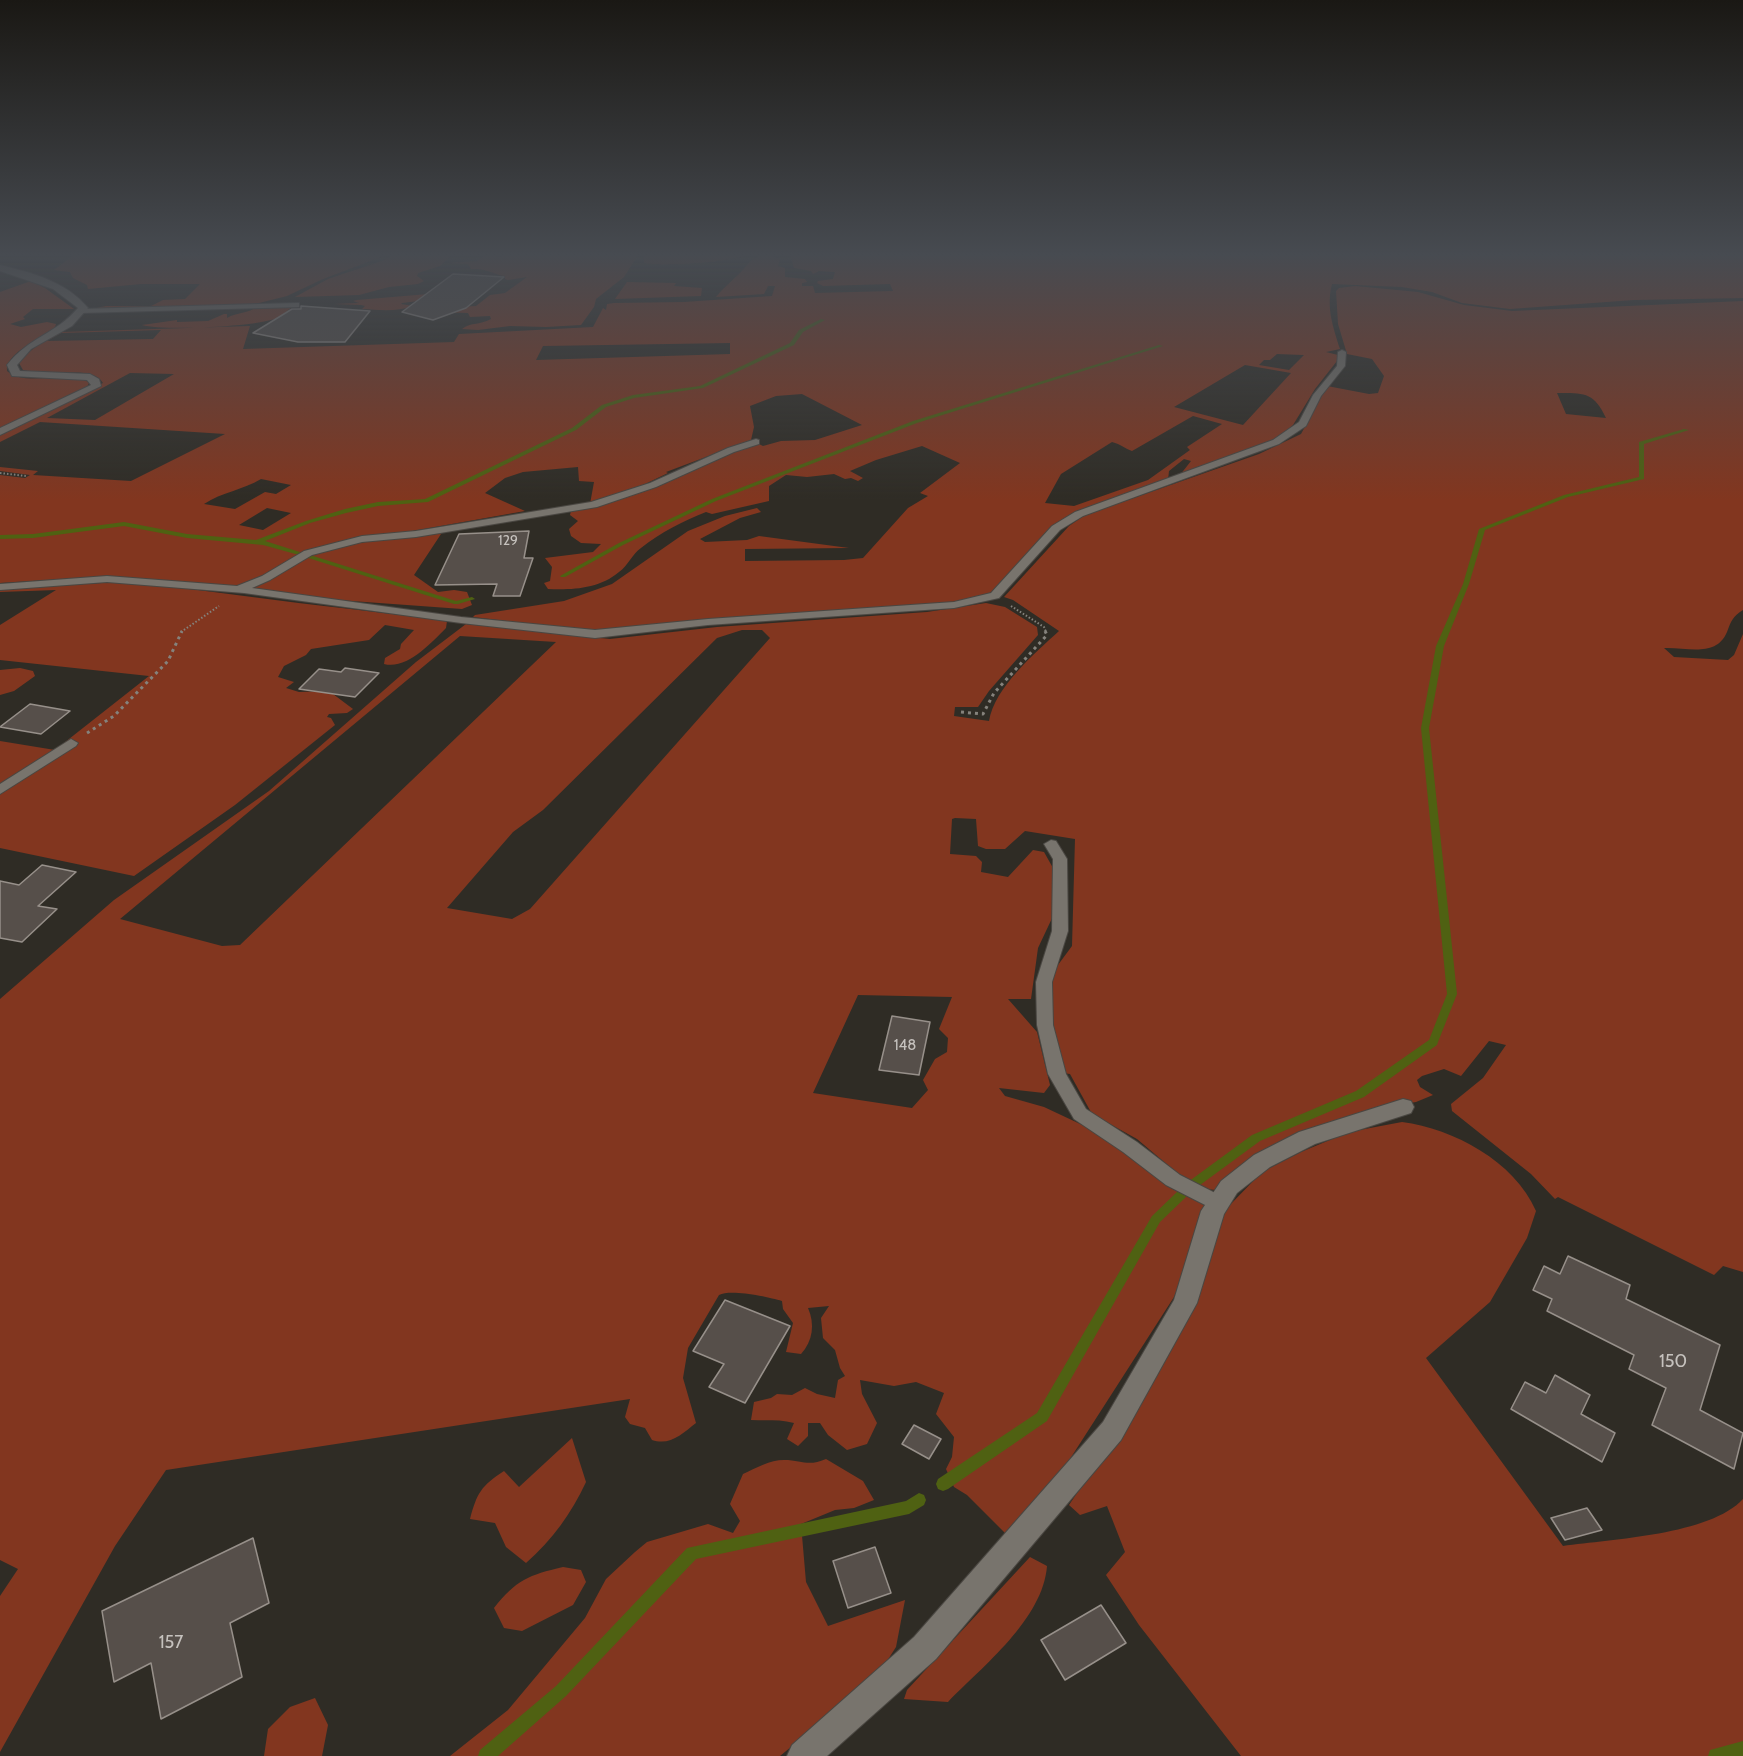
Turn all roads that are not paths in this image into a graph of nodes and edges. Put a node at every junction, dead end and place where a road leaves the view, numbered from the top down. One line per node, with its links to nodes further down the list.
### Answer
1 (46, 337): 3 (street)
2 (1342, 352): 6 (lane)
3 (0, 432)
4 (756, 442): 6 (lane)
5 (0, 587): 6 (lane)
6 (241, 590)
7 (70, 743): 8 (lane)
8 (0, 790)
9 (1051, 844): 11 (lane)
10 (1403, 1107): 11 (street)
11 (1218, 1203): 12 (street)
12 (803, 1756)

